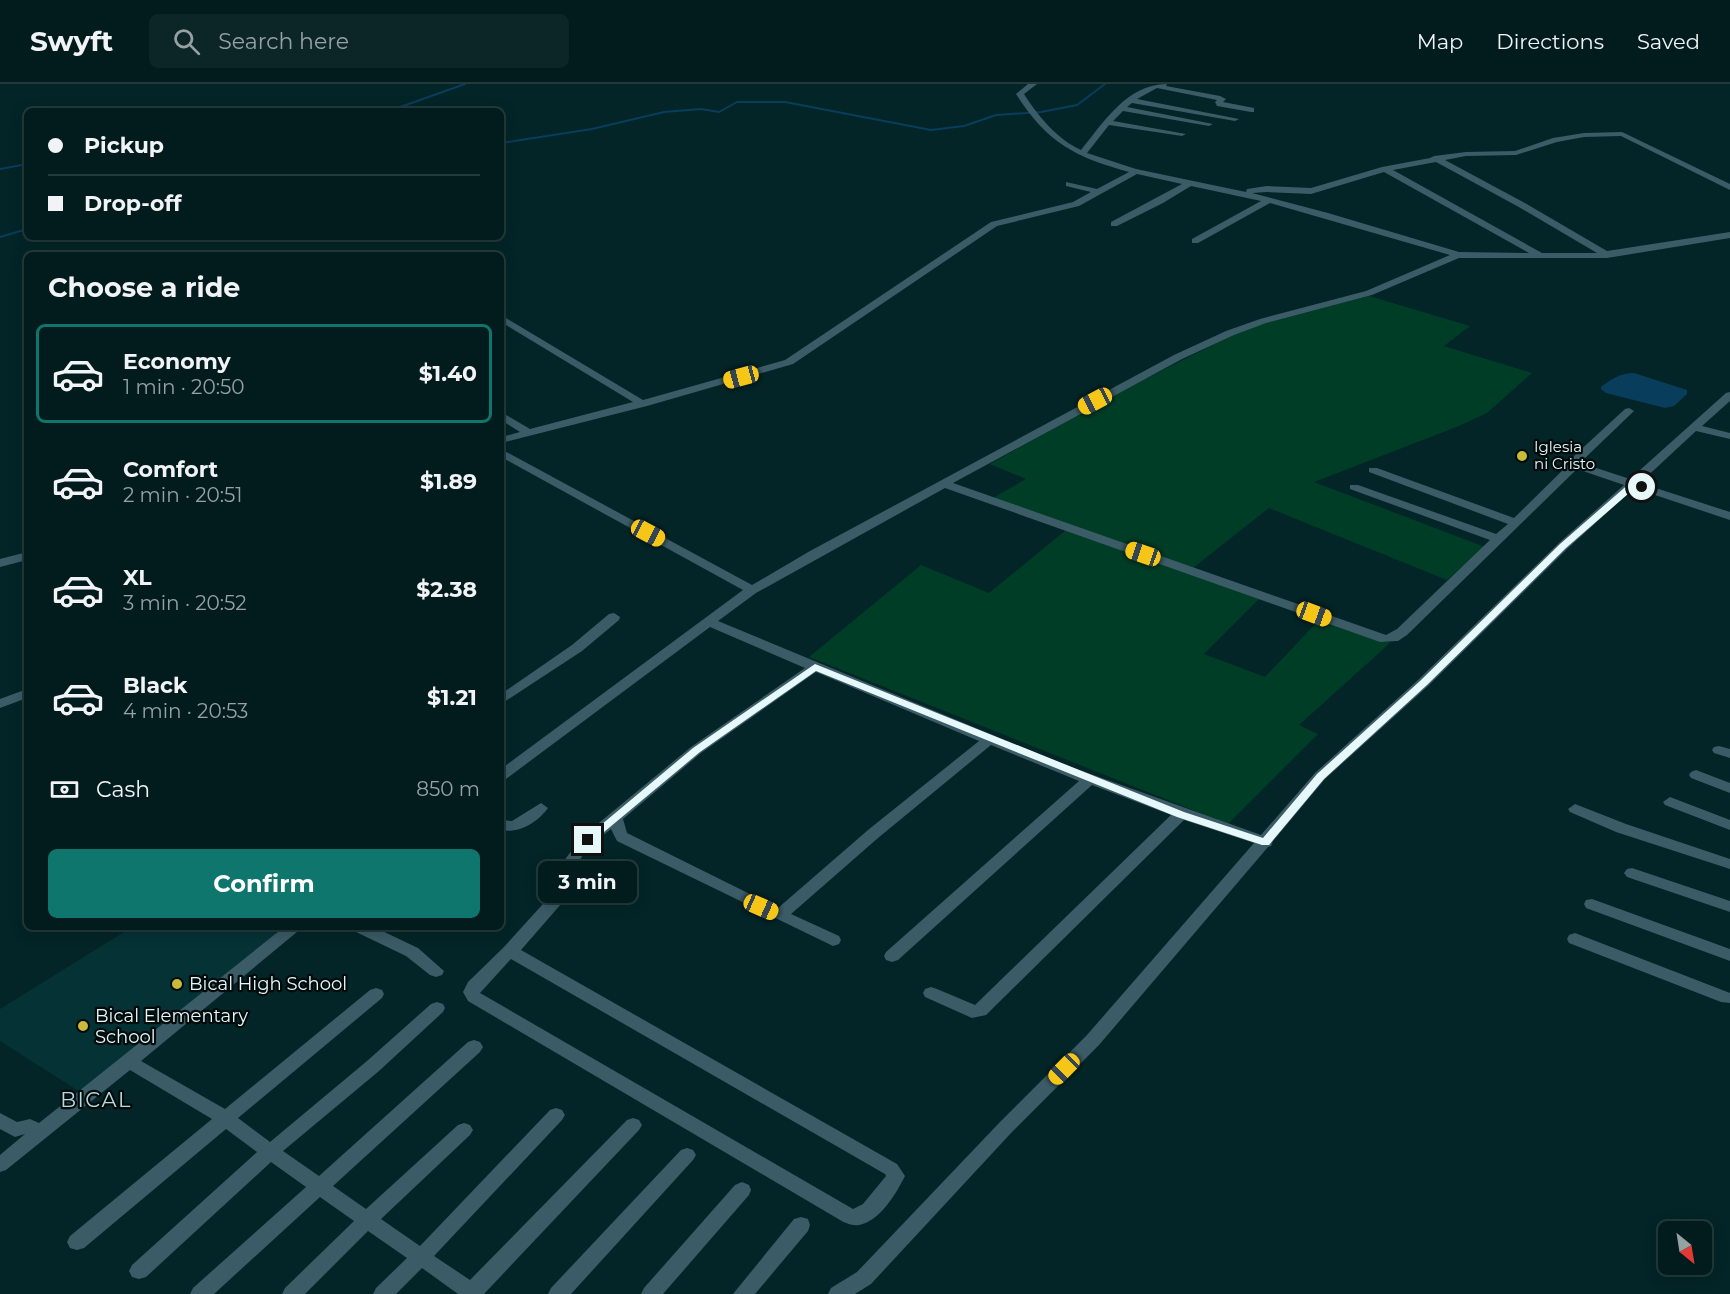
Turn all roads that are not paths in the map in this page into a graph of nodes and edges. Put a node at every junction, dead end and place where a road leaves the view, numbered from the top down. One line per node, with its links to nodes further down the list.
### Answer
1 (1033, 84): 10 (street)
2 (1160, 85): 3 (street); 5 (street)
3 (1130, 100): 4 (street); 6 (street)
4 (1120, 108): 7 (street); 8 (street)
5 (1251, 110)
6 (1235, 119)
7 (1106, 122): 9 (street); 10 (street)
8 (1211, 124)
9 (1182, 134)
10 (1082, 154): 13 (street)
11 (1434, 158): 12 (street); 16 (street); 24 (street)
12 (1385, 169): 18 (street); 25 (street)
13 (1137, 171): 14 (street); 17 (street)
14 (1191, 182): 18 (street); 20 (street)
15 (1069, 184): 17 (street)
16 (1730, 187)
17 (1099, 192): 28 (street)
18 (1243, 194): 19 (street)
19 (1269, 200): 22 (street); 23 (street)
20 (1114, 224)
21 (1730, 235): 24 (street)
22 (1195, 241)
23 (1458, 255): 25 (street); 38 (street)
24 (1607, 255): 25 (street)
25 (1543, 256)
26 (504, 320): 28 (street)
27 (1730, 395): 31 (street)
28 (643, 404): 32 (street)
29 (1629, 411): 36 (street)
30 (504, 417): 32 (street)
31 (1695, 428): 33 (street); 39 (street)
32 (529, 433): 34 (street)
33 (1730, 436)
34 (504, 439)
35 (504, 454): 46 (street)
36 (1575, 465): 39 (street); 42 (street)
37 (1372, 470): 42 (street)
38 (945, 484): 43 (street); 46 (street)
39 (1634, 484): 41 (street); 65 (street)
40 (1354, 487): 43 (street)
41 (1730, 516)
42 (1517, 523): 43 (street)
43 (1498, 540)
44 (24, 557): 45 (street)
45 (0, 563)
46 (752, 590): 48 (street)
47 (614, 617): 51 (street)
48 (708, 622): 49 (street); 54 (street)
49 (815, 667): 53 (street); 62 (street)
50 (24, 694): 52 (street)
51 (504, 698)
52 (0, 704)
53 (991, 738): 56 (street); 70 (street)
54 (504, 774)
55 (1696, 775): 57 (street)
56 (1090, 778): 61 (street); 77 (street)
57 (1730, 788)
58 (1670, 802): 63 (street)
59 (541, 808): 64 (street)
60 (1575, 809): 66 (street)
61 (1180, 815): 65 (street); 79 (street)
62 (615, 816): 70 (street); 75 (street)
63 (1730, 825)
64 (504, 826)
65 (1266, 842): 108 (street)
66 (1730, 864)
67 (1632, 873): 69 (street)
68 (1592, 904): 76 (street)
69 (1730, 907)
70 (780, 915): 74 (street)
71 (291, 930): 84 (street)
72 (366, 930): 78 (street)
73 (1575, 939): 81 (street)
74 (833, 940)
75 (510, 951): 75 (street)
76 (1730, 955)
77 (891, 956)
78 (436, 971)
79 (931, 993)
80 (376, 994): 86 (street)
81 (1729, 995)
82 (437, 1008): 91 (street)
83 (474, 1047): 94 (street)
84 (128, 1061): 86 (street); 90 (street)
85 (556, 1115): 99 (street)
86 (225, 1118): 91 (street); 98 (street)
87 (0, 1120): 90 (street)
88 (633, 1125): 101 (street)
89 (464, 1130): 96 (street)
90 (40, 1133): 93 (street)
91 (270, 1152): 94 (street); 100 (street)
92 (687, 1155): 105 (street)
93 (0, 1165)
94 (319, 1186): 96 (street); 102 (street)
95 (742, 1190): 106 (street)
96 (368, 1219): 99 (street); 103 (street)
97 (801, 1225): 107 (street)
98 (77, 1242)
99 (422, 1256): 101 (street); 104 (street)
100 (138, 1271)
101 (471, 1293)
102 (200, 1294)
103 (292, 1294)
104 (383, 1294)
105 (558, 1294)
106 (651, 1294)
107 (743, 1294)
108 (838, 1294)

